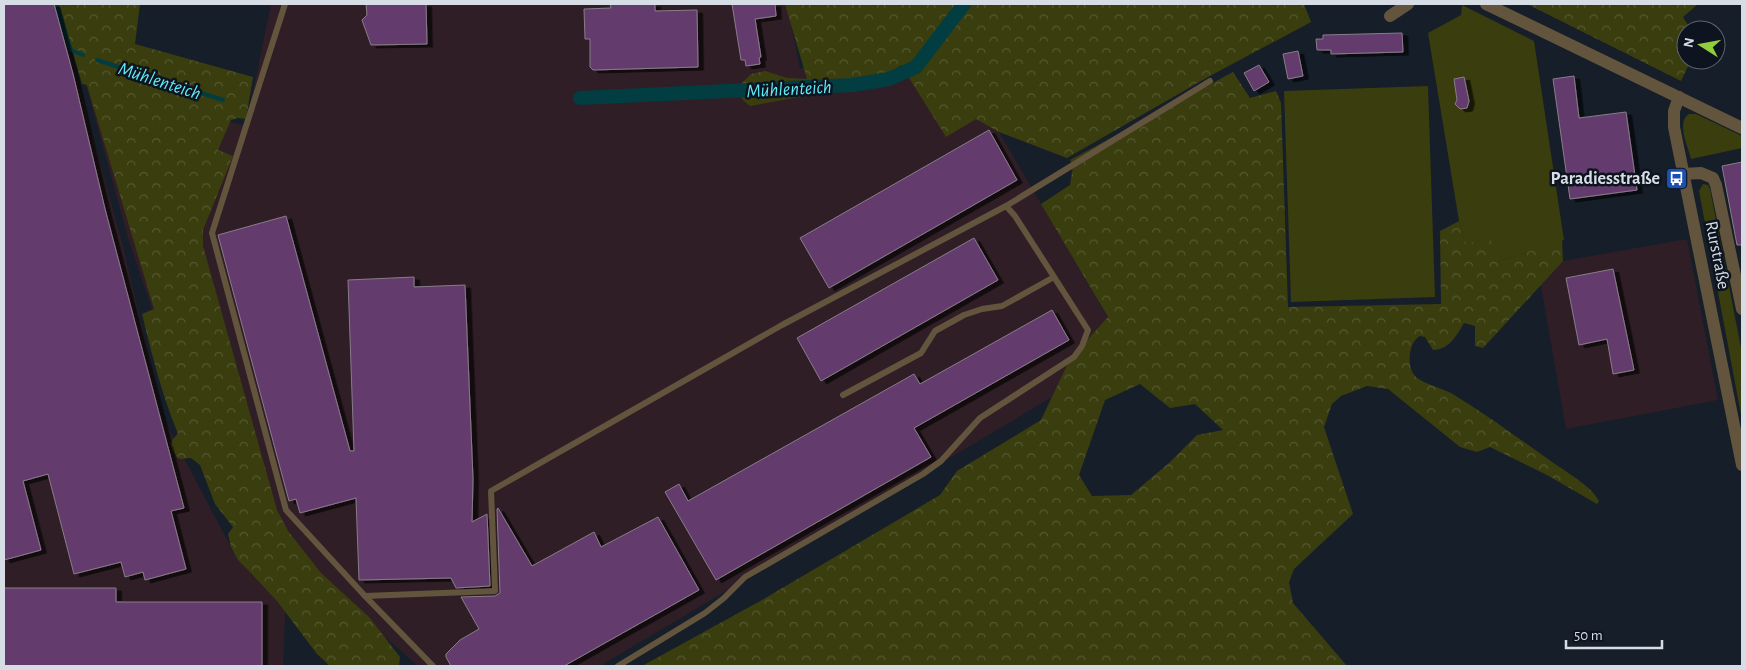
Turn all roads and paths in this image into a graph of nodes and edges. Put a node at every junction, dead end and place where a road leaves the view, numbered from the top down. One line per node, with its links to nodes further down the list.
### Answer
1 (285, 4): 15 (lane)
2 (1408, 4): 4 (street)
3 (1486, 4): 6 (street)
4 (1390, 16)
5 (1210, 81): 9 (lane)
6 (1679, 96): 7 (street); 8 (street, Rurstraße)
7 (1742, 128)
8 (1684, 174): 11 (street, Rurstraße); 13 (street, Rurstraße)
9 (1006, 206): 10 (lane); 15 (lane)
10 (1054, 277): 12 (lane); 17 (lane)
11 (1742, 309)
12 (843, 395)
13 (1739, 431): 14 (street, Rurstraße)
14 (1742, 465)
15 (365, 596): 16 (lane)
16 (433, 666)
17 (618, 666)

